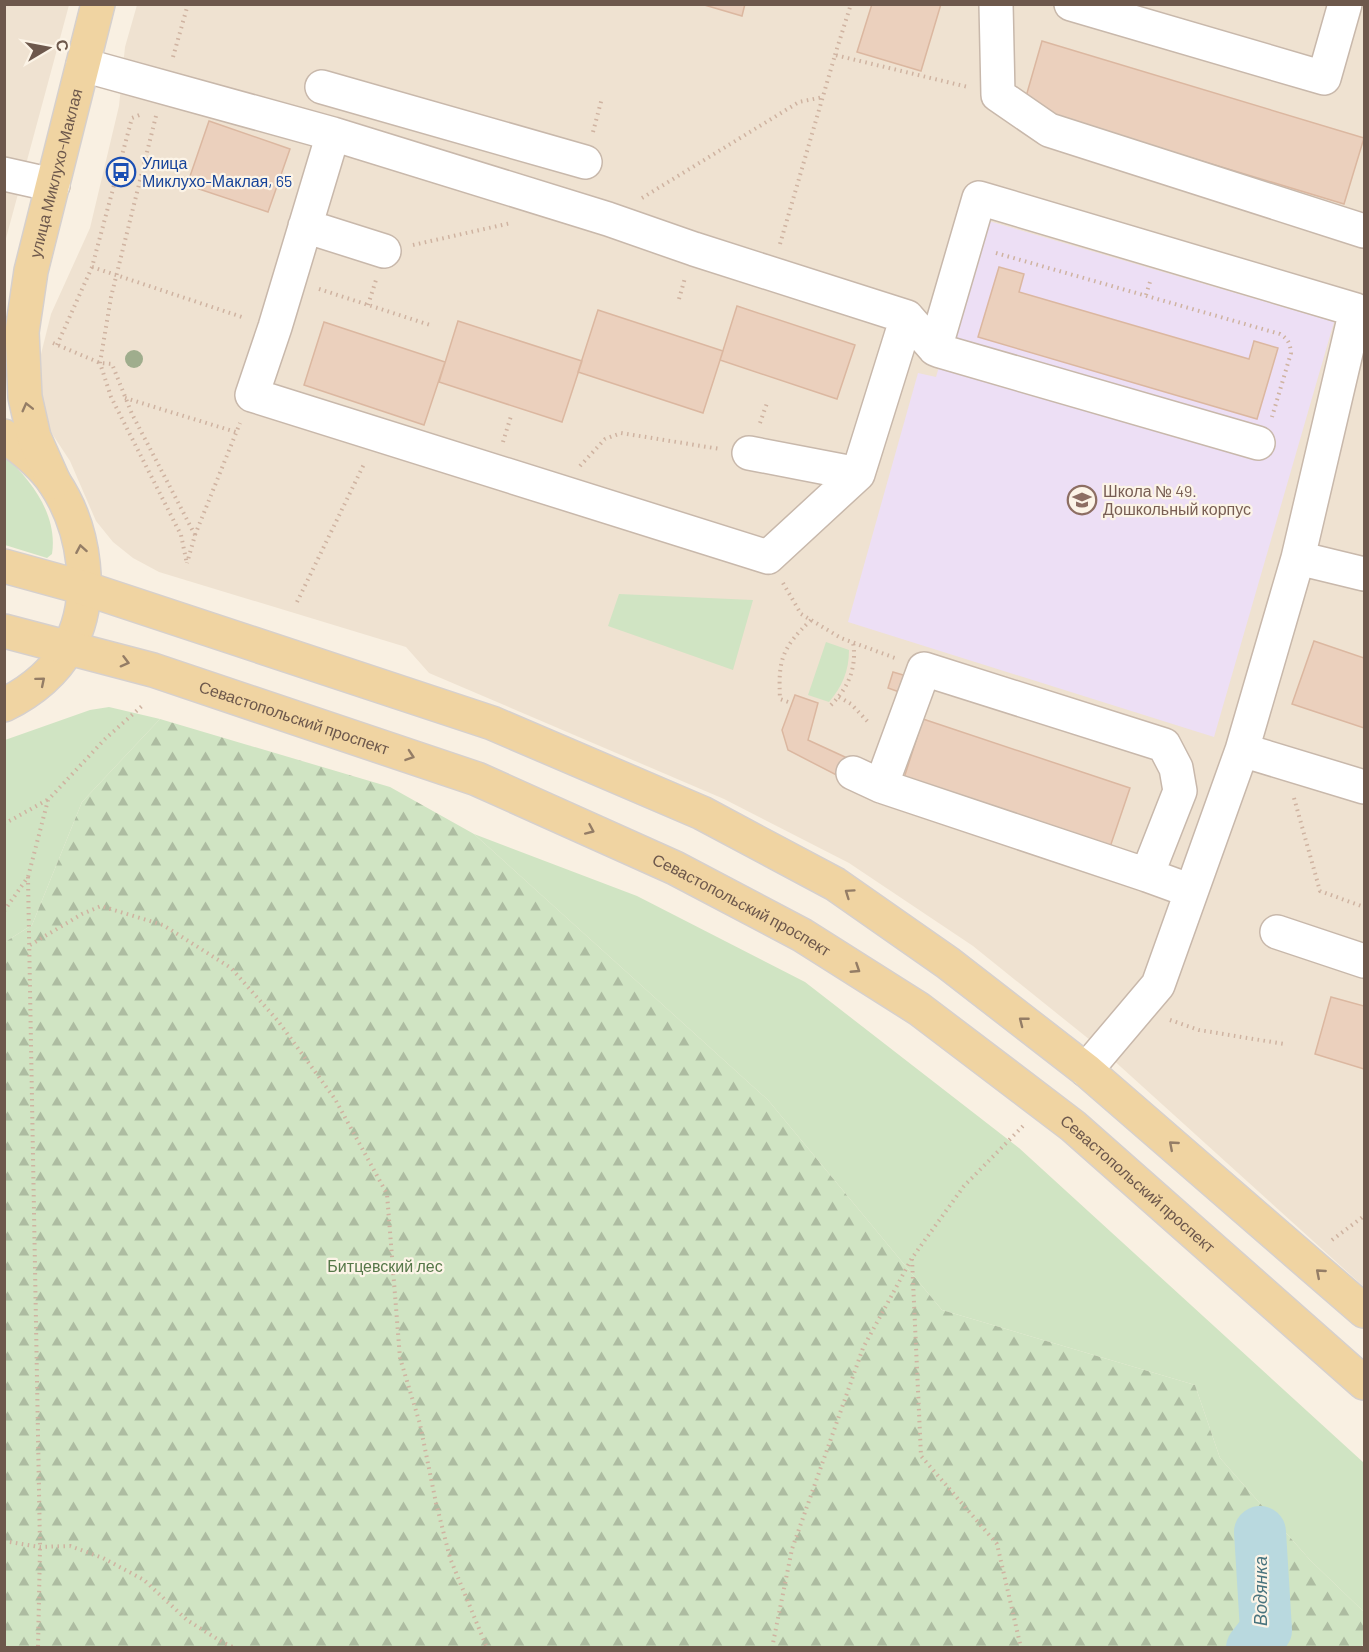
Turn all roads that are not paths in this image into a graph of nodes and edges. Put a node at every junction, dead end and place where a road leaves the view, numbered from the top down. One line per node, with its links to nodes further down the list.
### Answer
1 (98, 4): 5 (main road, улица Миклухо-Маклая)
2 (996, 4): 12 (lane)
3 (1071, 4): 4 (lane)
4 (1344, 4)
5 (83, 65): 7 (lane); 10 (main road, улица Миклухо-Маклая)
6 (322, 87): 8 (lane)
7 (333, 134): 11 (lane); 16 (lane)
8 (585, 162)
9 (4, 174): 10 (lane)
10 (53, 186): 14 (main road, улица Миклухо-Маклая)
11 (305, 226): 13 (lane); 21 (lane)
12 (1365, 231)
13 (384, 251)
14 (31, 271): 15 (main road, улица Миклухо-Маклая); 22 (main road, улица Миклухо-Маклая, one-way to 14)
15 (4, 317)
16 (907, 317): 17 (lane); 21 (lane)
17 (935, 349): 19 (lane); 23 (lane)
18 (4, 436): 22 (main road)
19 (1258, 442)
20 (749, 453): 21 (lane)
21 (858, 474)
22 (54, 482): 26 (main road, one-way to 22)
23 (1298, 558): 25 (lane); 30 (lane)
24 (4, 566): 26 (main road)
25 (1365, 574)
26 (84, 588): 28 (main road); 36 (main road, one-way to 26)
27 (4, 631): 28 (main road, Севастопольский проспект)
28 (69, 648): 29 (main road, one-way to 28); 38 (main road, Севастопольский проспект, one-way to 38)
29 (4, 705)
30 (1242, 750): 31 (lane); 33 (lane)
31 (1365, 787)
32 (1147, 875): 32 (lane); 33 (lane)
33 (1191, 891): 36 (lane)
34 (1277, 932): 35 (lane)
35 (1365, 961)
36 (1086, 1070): 37 (main road, one-way to 36)
37 (1365, 1311)
38 (1365, 1383)

